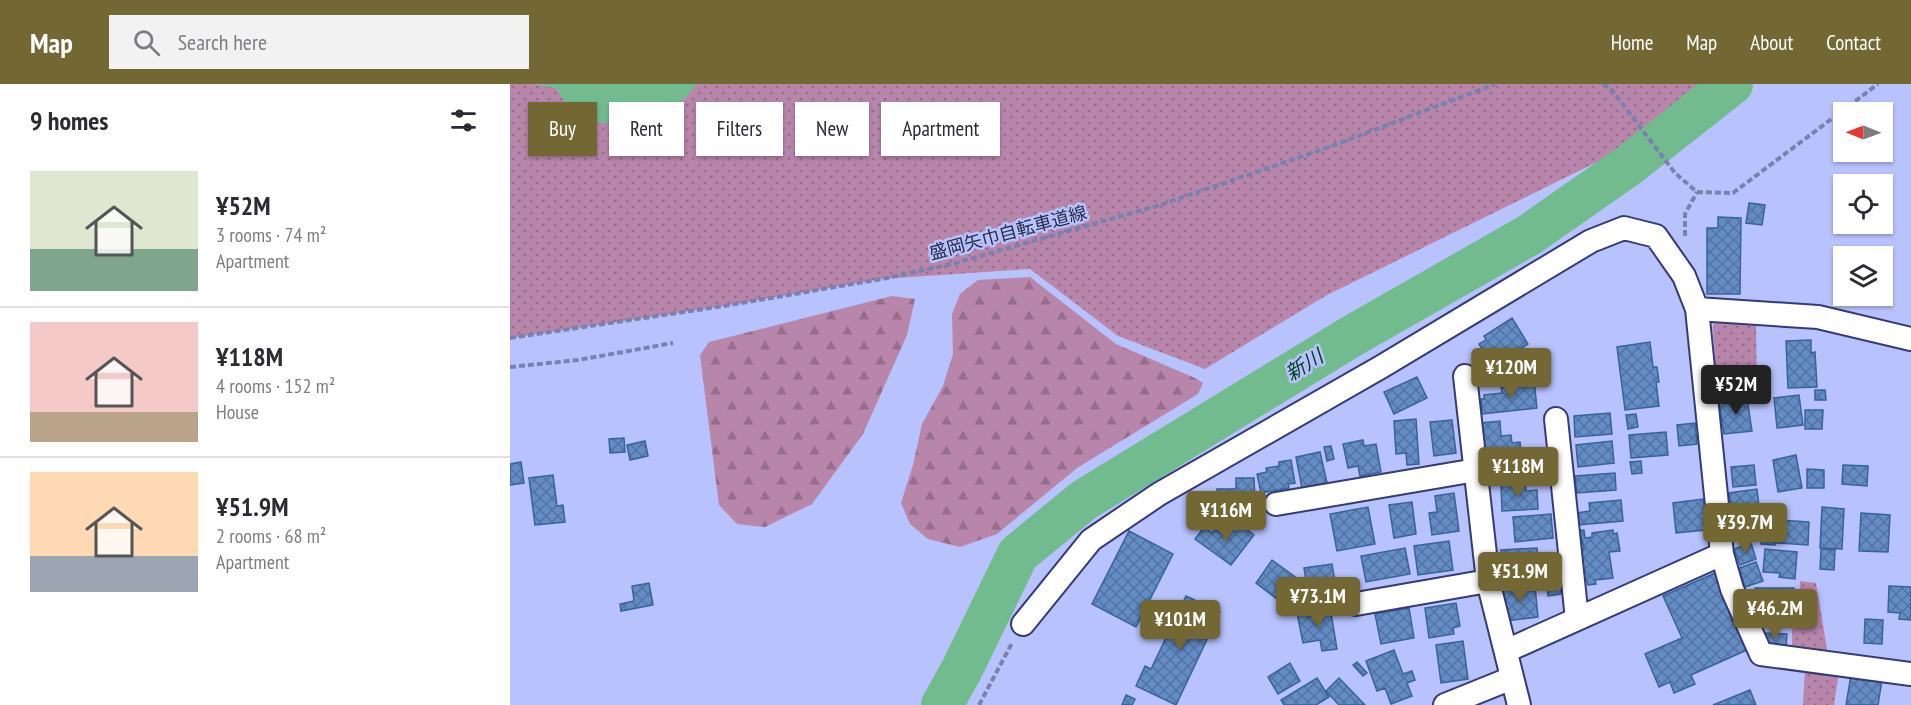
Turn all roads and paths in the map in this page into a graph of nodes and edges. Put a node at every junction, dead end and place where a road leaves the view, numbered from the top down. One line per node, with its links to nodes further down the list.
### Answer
1 (1495, 84): 7 (path, 盛岡矢巾自転車道線)
2 (1603, 84): 4 (path)
3 (1878, 84): 4 (path)
4 (1697, 192): 5 (path)
5 (1684, 276): 6 (street); 19 (street)
6 (1697, 309): 8 (street); 15 (street)
7 (510, 338)
8 (1911, 339)
9 (673, 343): 10 (path)
10 (510, 367)
11 (1466, 376): 13 (street)
12 (1556, 419): 18 (street)
13 (1476, 470): 14 (street); 16 (street)
14 (1276, 504)
15 (1722, 554): 18 (street); 21 (street)
16 (1488, 581): 17 (street); 20 (street)
17 (1356, 604)
18 (1577, 619): 20 (street)
19 (1023, 624): 23 (path)
20 (1506, 651): 22 (street)
21 (1911, 675)
22 (1512, 678): 24 (street); 25 (street)
23 (978, 705)
24 (1445, 705)
25 (1519, 705)

